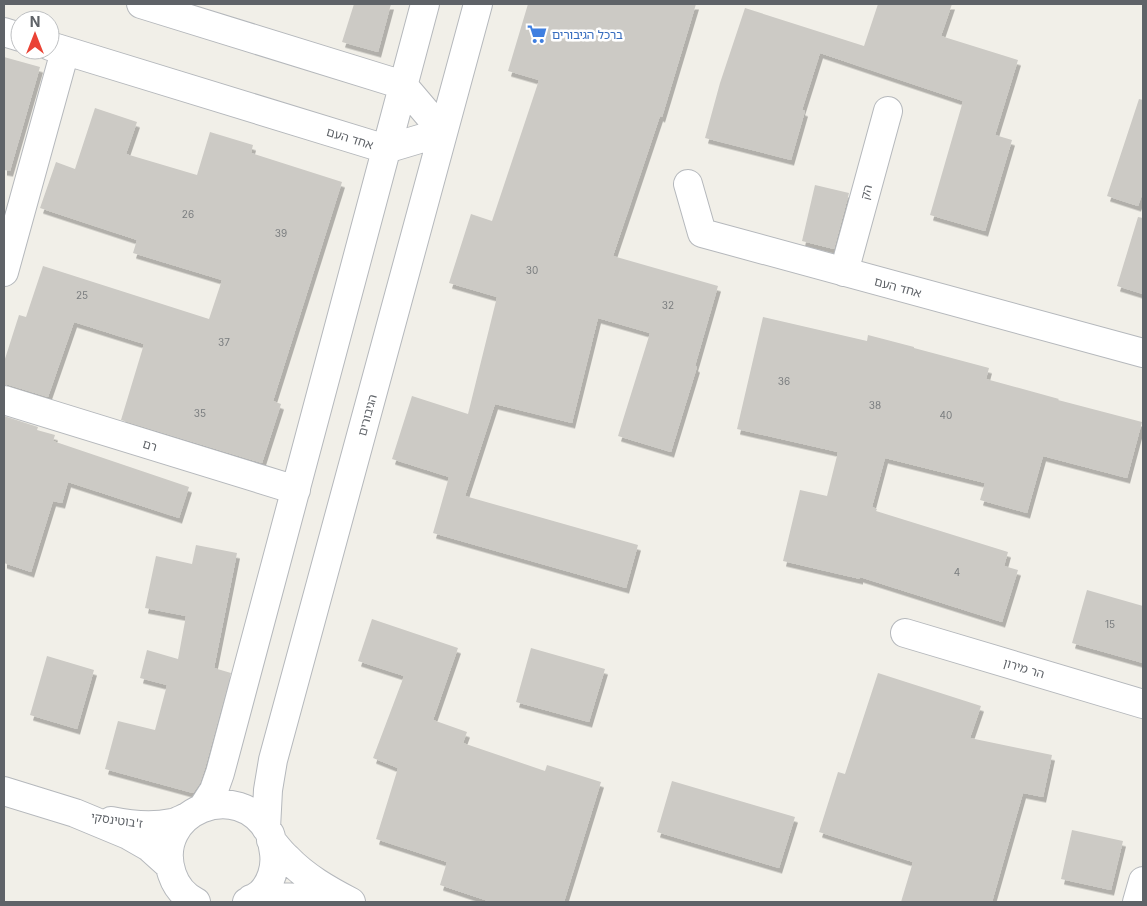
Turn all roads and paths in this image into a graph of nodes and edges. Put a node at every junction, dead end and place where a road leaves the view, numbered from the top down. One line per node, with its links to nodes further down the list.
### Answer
1 (140, 4): 6 (street)
2 (425, 4): 6 (street)
3 (478, 4): 8 (street, הגיבורים)
4 (60, 50): 9 (street, אחד העם)
5 (55, 60): 11 (street)
6 (403, 85): 8 (street); 9 (street)
7 (888, 111): 12 (street, הק)
8 (443, 132): 9 (street, אחד העם); 21 (street, הגיבורים)
9 (386, 149): 15 (street)
10 (688, 184): 12 (street, אחד העם)
11 (4, 272)
12 (844, 272): 13 (street, אחד העם)
13 (1143, 352)
14 (4, 400): 15 (street, רם)
15 (296, 490): 19 (street)
16 (905, 633): 17 (street, הר מירון)
17 (1143, 704)
18 (4, 791): 20 (street, ז'בוטינסקי)
19 (195, 812): 20 (street, ז'בוטינסקי); 21 (street, ז'בוטינסקי); 22 (street)
20 (75, 813): 22 (street, ז'בוטינסקי)
21 (269, 834): 25 (street, הגיבורים); 27 (street)
22 (169, 865): 24 (street)
23 (1143, 881): 28 (street)
24 (191, 901)
25 (249, 901): 26 (street)
26 (330, 902)
27 (351, 902)
28 (1136, 902)

